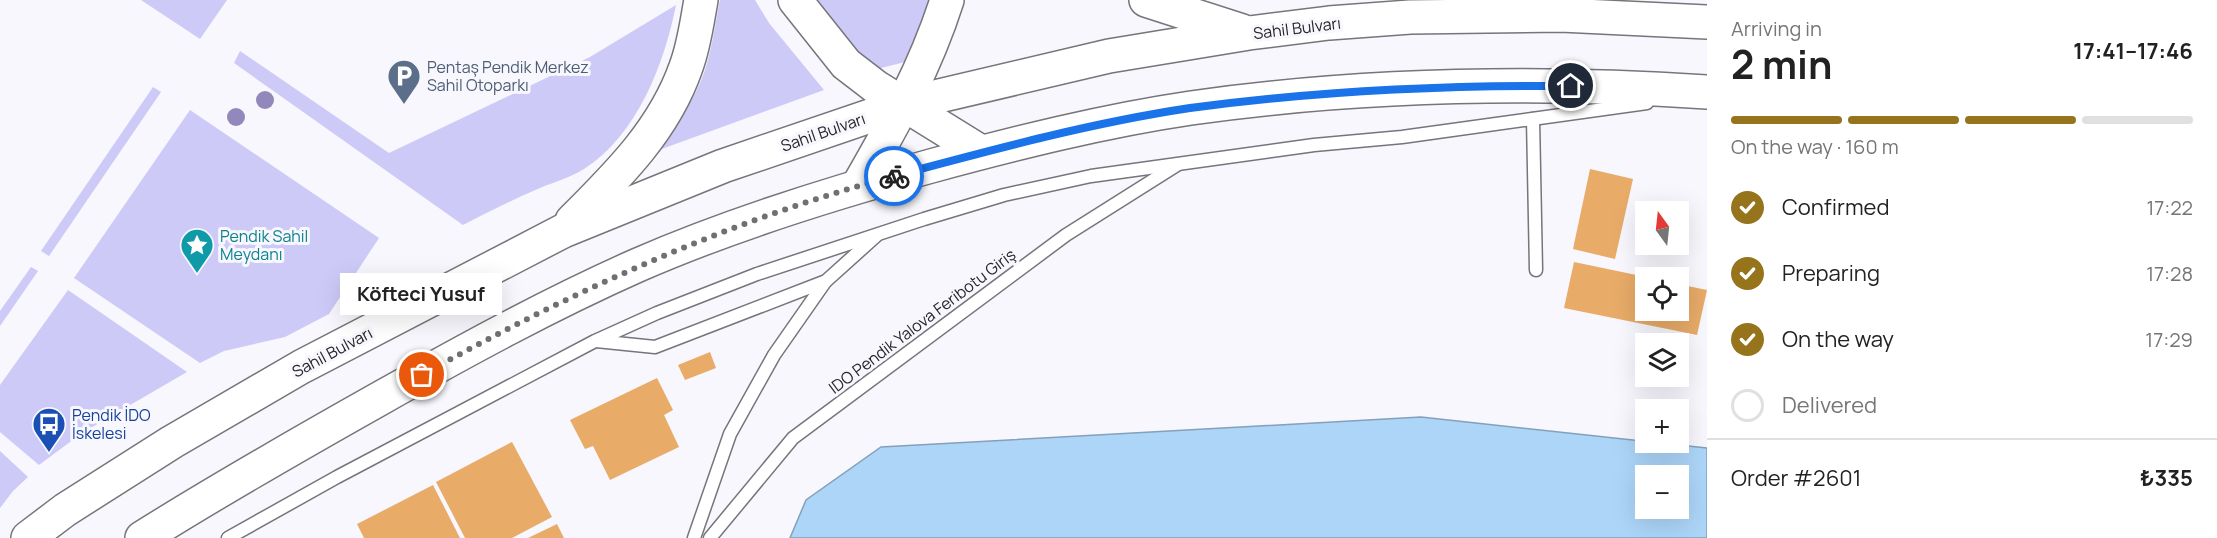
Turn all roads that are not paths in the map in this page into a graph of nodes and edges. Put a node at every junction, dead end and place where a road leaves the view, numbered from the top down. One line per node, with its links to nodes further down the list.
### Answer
1 (701, 0): 13 (highway)
2 (795, 0): 8 (highway)
3 (947, 0): 8 (highway)
4 (1146, 0): 6 (highway)
5 (1707, 22): 6 (highway, Sahil Bulvarı)
6 (1249, 33): 8 (highway, Sahil Bulvarı)
7 (1707, 93): 9 (lane); 10 (highway)
8 (904, 104): 10 (highway); 12 (highway); 13 (highway, Sahil Bulvarı)
9 (1533, 118): 11 (lane); 15 (lane)
10 (981, 153): 12 (highway)
11 (1181, 162): 14 (lane); 22 (lane, IDO Pendik Yalova Feribotu Giriş)
12 (858, 186): 19 (highway)
13 (562, 231): 18 (highway, Sahil Bulvarı)
14 (879, 233): 16 (lane); 17 (lane)
15 (1536, 270)
16 (826, 281): 17 (lane); 21 (lane)
17 (595, 341): 20 (lane)
18 (28, 538)
19 (142, 538)
20 (228, 538)
21 (694, 538)
22 (710, 538)

